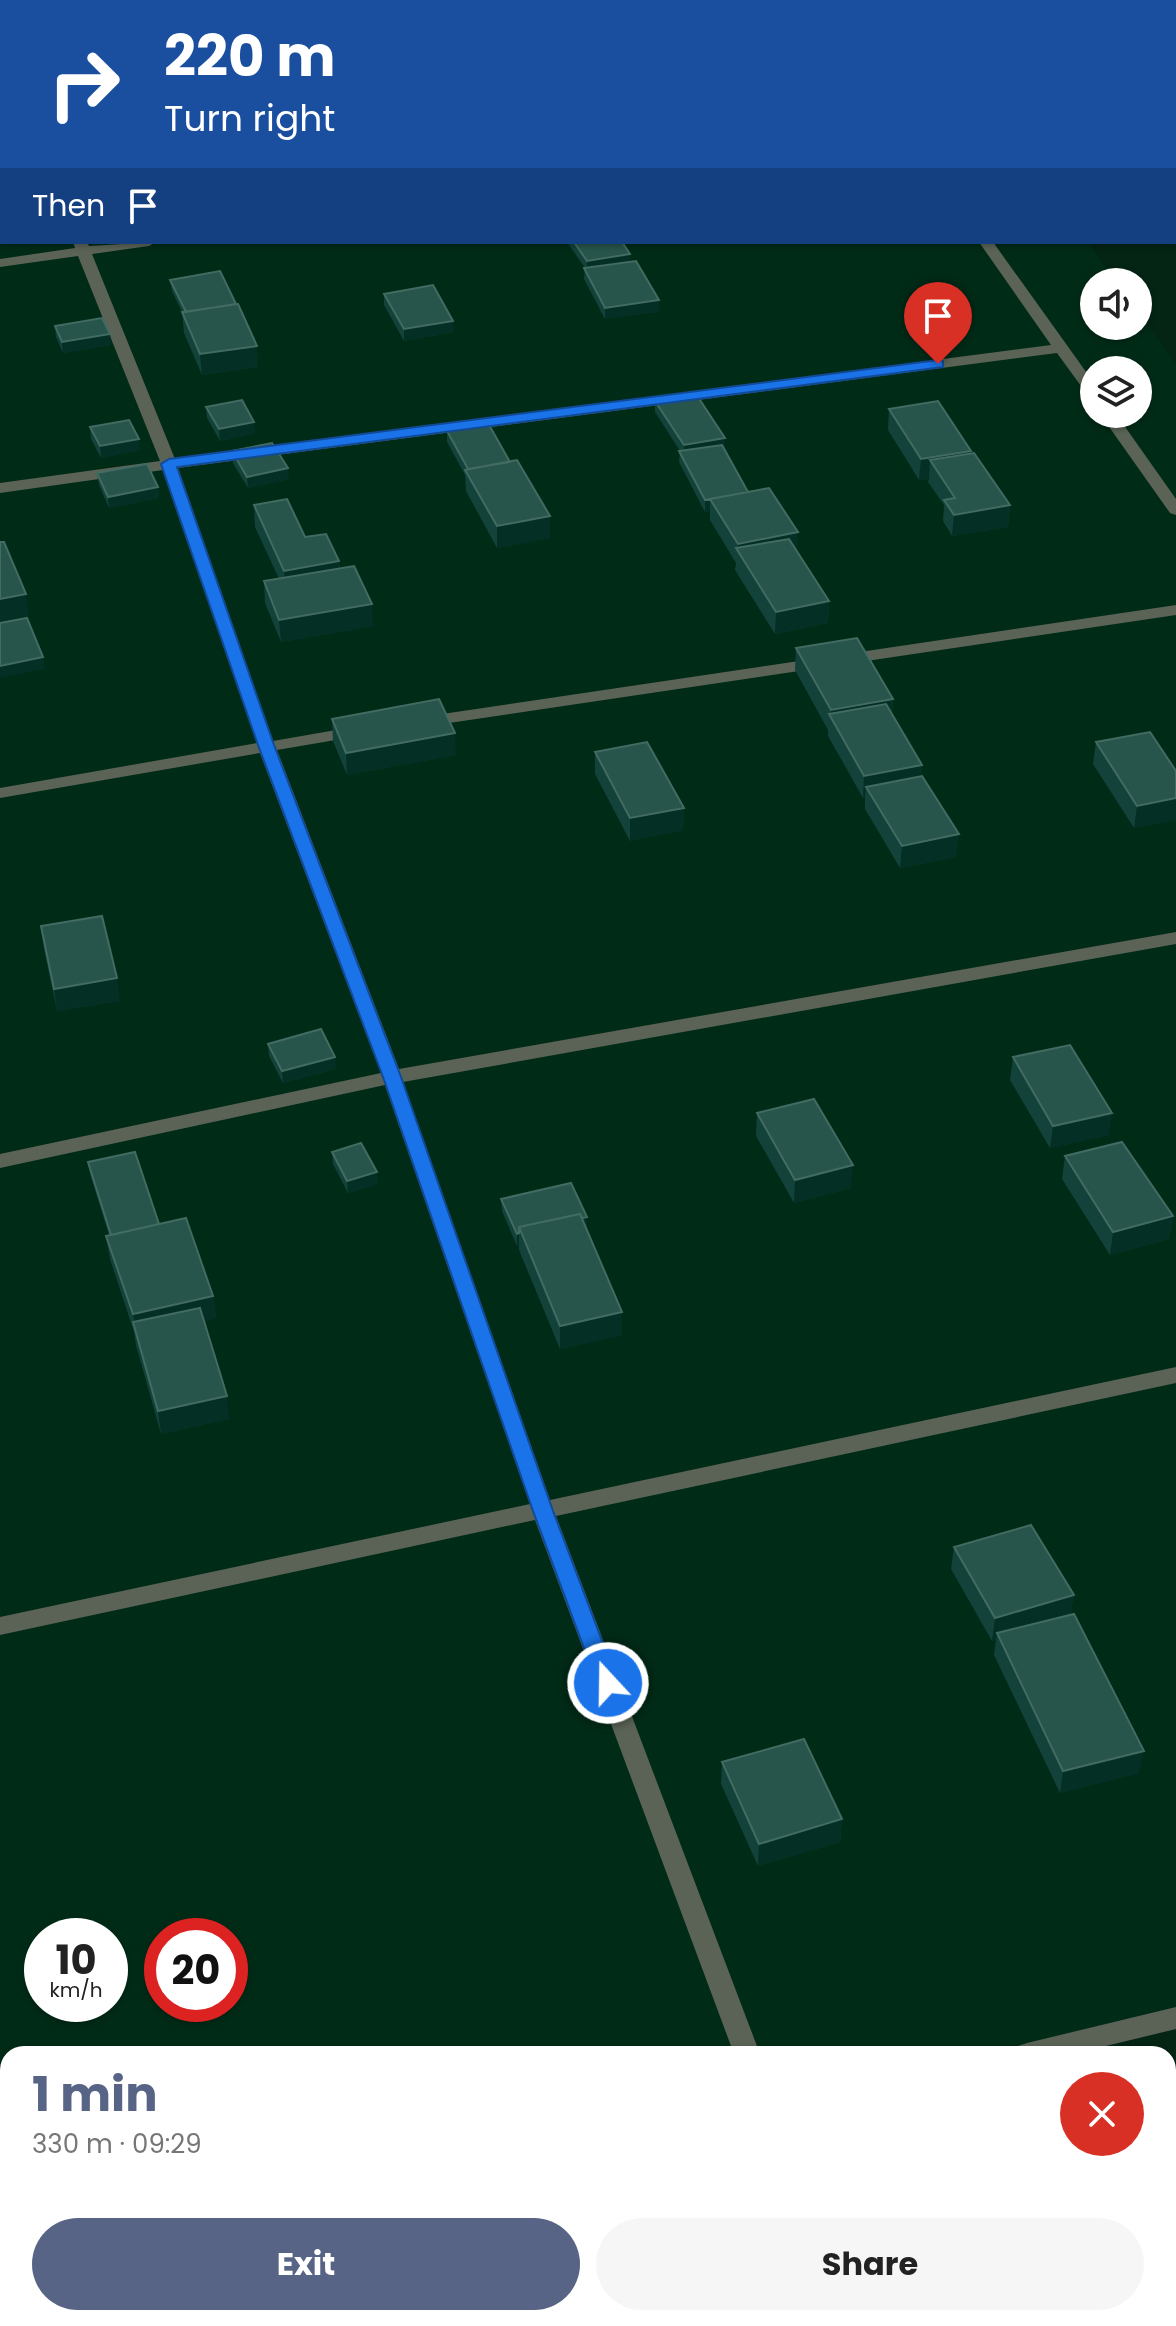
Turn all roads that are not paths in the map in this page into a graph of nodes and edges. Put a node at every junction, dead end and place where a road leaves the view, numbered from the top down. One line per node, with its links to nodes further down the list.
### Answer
1 (122, 244): 3 (street)
2 (987, 244): 5 (street)
3 (81, 247): 4 (street); 8 (street)
4 (0, 263)
5 (1061, 348): 6 (street); 8 (street)
6 (1080, 374)
7 (1118, 428): 10 (street)
8 (169, 464): 9 (street); 14 (street)
9 (0, 488)
10 (1176, 510)
11 (1176, 610): 12 (street)
12 (407, 724)
13 (376, 728): 14 (street)
14 (266, 745): 15 (street); 17 (street)
15 (0, 793)
16 (1176, 938): 17 (street)
17 (392, 1077): 18 (street); 20 (street)
18 (0, 1161)
19 (1176, 1375): 20 (street)
20 (543, 1511): 21 (street); 23 (street)
21 (0, 1626)
22 (1176, 2018): 24 (street)
23 (744, 2046)
24 (1060, 2046)

